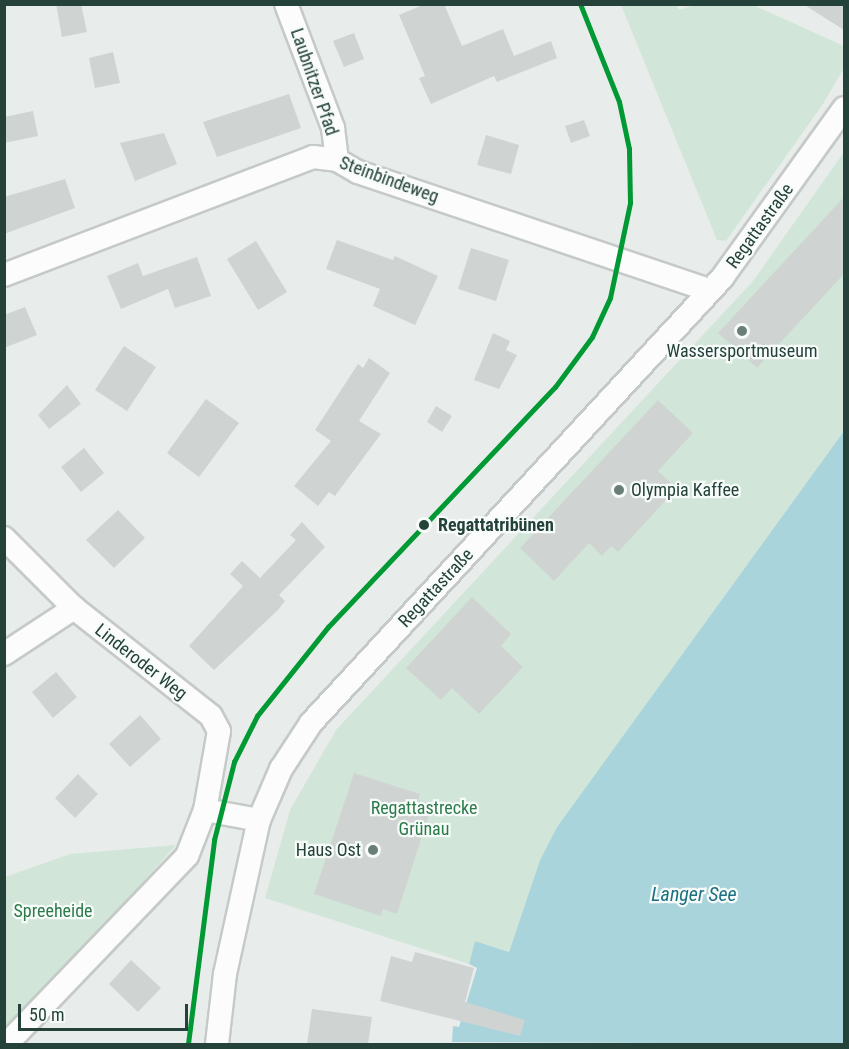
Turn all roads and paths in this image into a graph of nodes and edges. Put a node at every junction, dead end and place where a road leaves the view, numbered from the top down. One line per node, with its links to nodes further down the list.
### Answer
1 (286, 4): 3 (street, Laubnitzer Pfad)
2 (844, 108): 5 (street, Regattastraße)
3 (337, 160): 4 (street, Steinbindeweg); 5 (street, Steinbindeweg)
4 (4, 275)
5 (709, 290): 10 (street, Regattastraße)
6 (4, 537): 7 (street, Linderoder Weg)
7 (75, 608): 8 (street); 9 (street, Linderoder Weg)
8 (4, 654)
9 (205, 810): 10 (street); 11 (street, Linderoder Weg)
10 (259, 820): 12 (street, Regattastraße)
11 (8, 1044)
12 (217, 1044)

